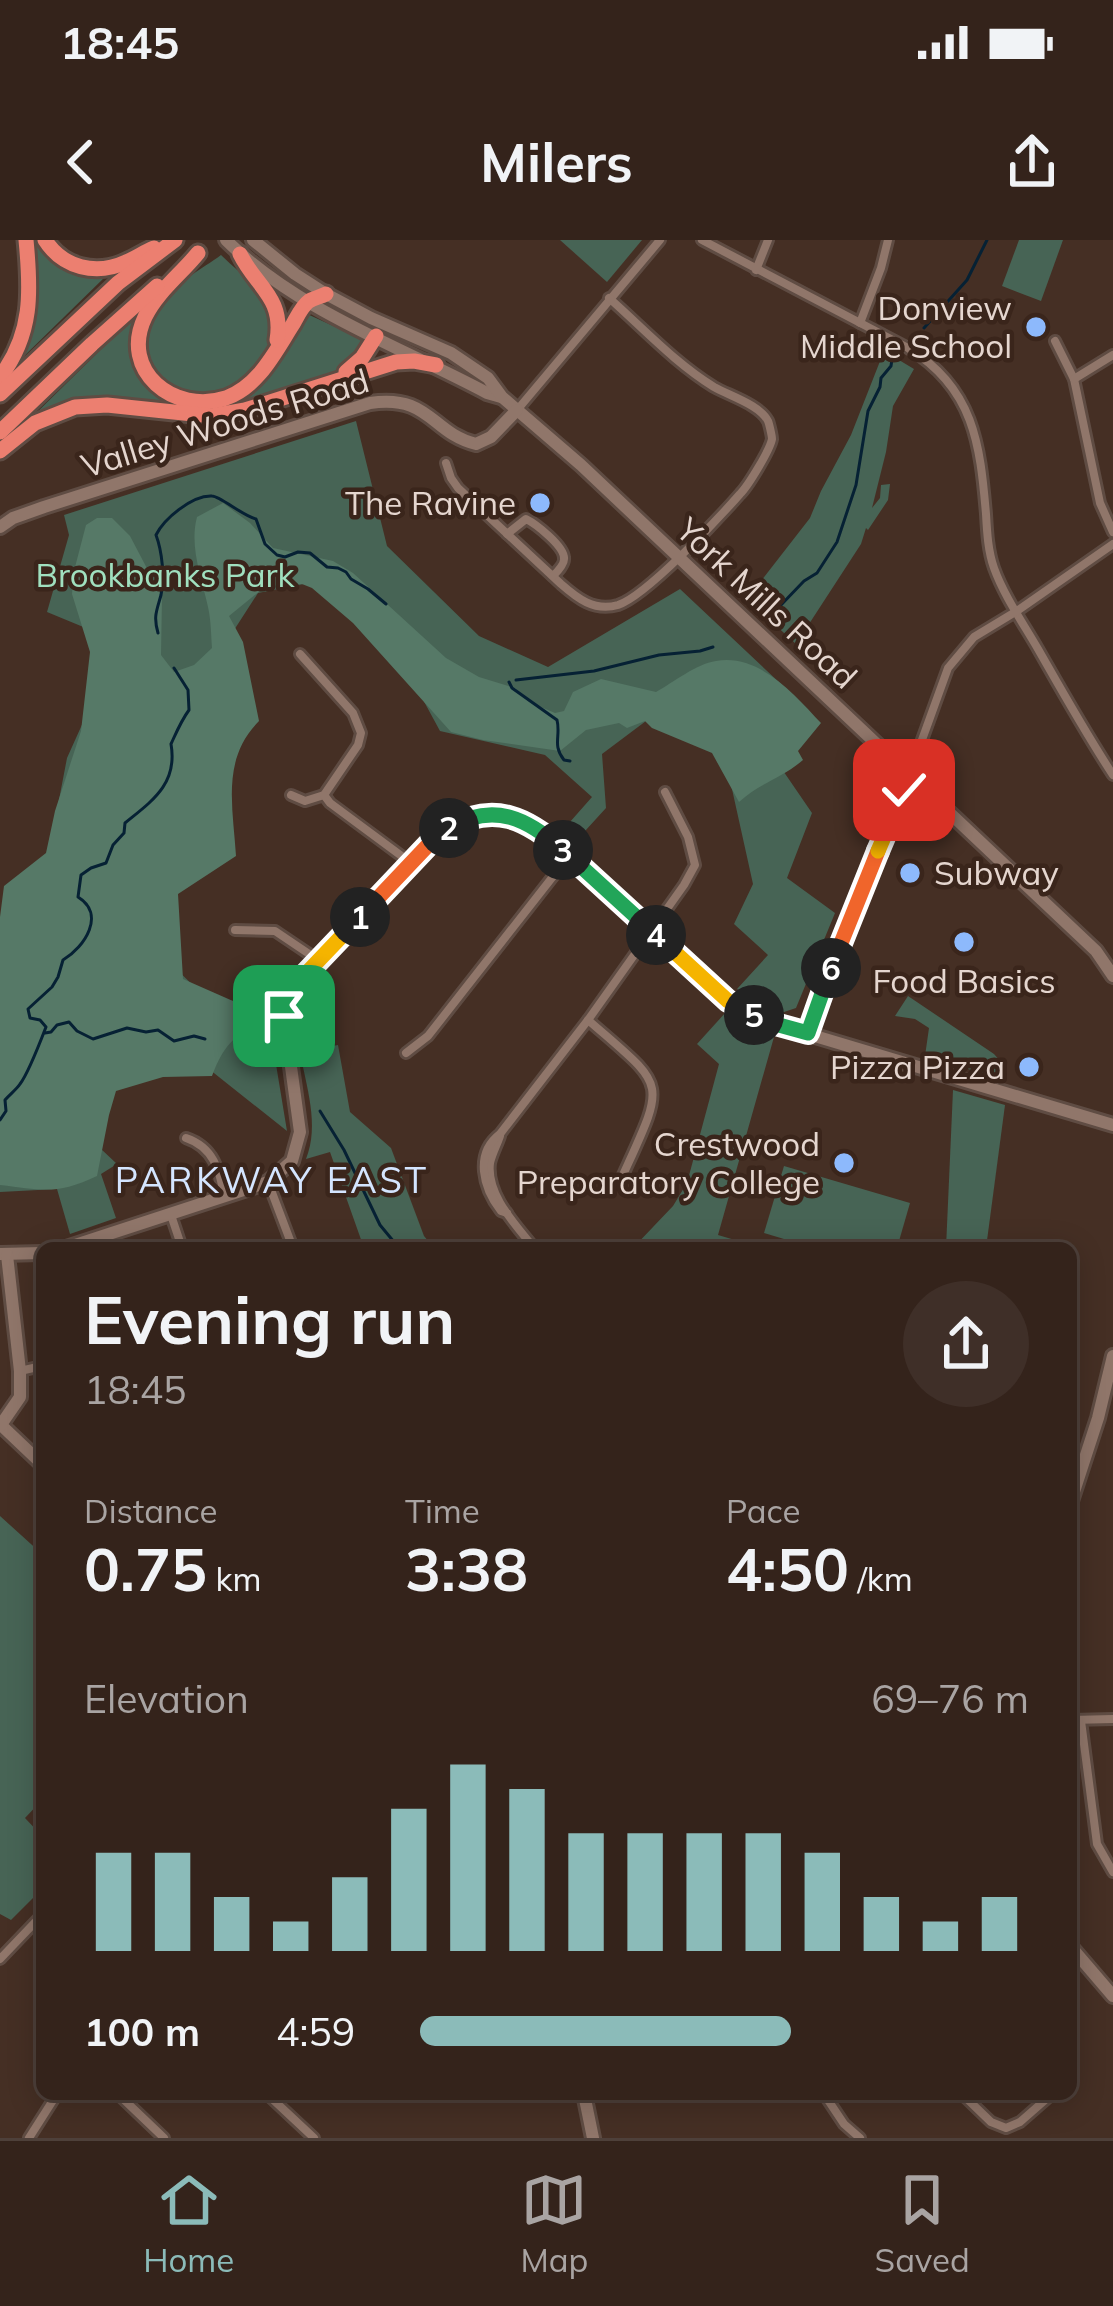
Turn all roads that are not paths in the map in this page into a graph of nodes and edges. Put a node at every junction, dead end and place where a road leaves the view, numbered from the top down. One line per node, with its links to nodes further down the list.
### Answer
1 (26, 240): 23 (highway)
2 (45, 240): 3 (highway)
3 (174, 240): 26 (highway)
4 (216, 240): 11 (highway)
5 (226, 240): 12 (street, York Mills Road)
6 (253, 240): 14 (street, York Mills Road)
7 (660, 240): 15 (street)
8 (702, 240): 13 (street)
9 (767, 240): 13 (street)
10 (888, 240): 17 (street)
11 (198, 254): 21 (highway); 29 (highway)
12 (240, 254): 16 (street, York Mills Road); 21 (highway)
13 (757, 270): 17 (street)
14 (326, 294): 16 (highway); 18 (street, York Mills Road)
15 (609, 298): 28 (street); 36 (street)
16 (307, 302): 18 (street, York Mills Road); 21 (highway)
17 (860, 322): 38 (street)
18 (376, 328): 22 (street, York Mills Road); 25 (highway); 27 (street, York Mills Road)
19 (1055, 341): 24 (street)
20 (1113, 355): 24 (street)
21 (272, 358)
22 (436, 365): 25 (highway); 27 (street, York Mills Road)
23 (0, 377)
24 (1074, 379): 33 (street)
25 (333, 380): 30 (highway)
26 (0, 394)
27 (502, 397): 28 (street, York Mills Road)
28 (517, 410): 32 (street, Valley Woods Road); 36 (street, York Mills Road)
29 (0, 432)
30 (0, 451)
31 (446, 463): 34 (street)
32 (0, 526)
33 (1113, 532)
34 (507, 534): 37 (street); 37 (street)
35 (1113, 544): 38 (street)
36 (678, 556): 37 (street); 40 (street, York Mills Road)
37 (553, 576)
38 (1017, 611): 40 (street); 41 (street)
39 (300, 654): 44 (street)
40 (910, 775): 49 (street, York Mills Road); 54 (street)
41 (1113, 775)
42 (665, 792): 48 (street)
43 (291, 795): 44 (street)
44 (324, 795): 46 (street)
45 (569, 856): 46 (street); 48 (street); 55 (street)
46 (411, 863): 51 (street)
47 (236, 930): 51 (street)
48 (651, 930): 53 (street); 54 (street)
49 (1096, 951): 50 (street, York Mills Road); 52 (street, York Mills Road)
50 (1113, 957)
51 (318, 960): 59 (street)
52 (1113, 976)
53 (588, 1020): 58 (street); 65 (street)
54 (808, 1033): 56 (street)
55 (406, 1053)
56 (1113, 1125)
57 (185, 1138): 60 (street)
58 (623, 1175)
59 (268, 1182): 60 (street); 64 (street)
60 (224, 1196): 61 (street)
61 (171, 1215): 62 (street); 63 (street)
62 (85, 1242)
63 (180, 1242)
64 (291, 1242)
65 (529, 1242)
66 (36, 1253): 67 (street)
67 (3, 1254): 69 (street)
68 (0, 1271): 69 (street)
69 (9, 1288): 72 (street)
70 (1113, 1356): 75 (street)
71 (36, 1367): 72 (street)
72 (20, 1371): 73 (street)
73 (0, 1425): 74 (street)
74 (36, 1458)
75 (1077, 1468)
76 (1113, 1719): 77 (street)
77 (1077, 1720)
78 (1077, 1726): 79 (street)
79 (1113, 1871)
80 (36, 1921): 82 (street)
81 (1077, 1954): 83 (street)
82 (0, 1959)
83 (1113, 1996)
84 (53, 2100): 91 (street)
85 (124, 2100): 92 (street)
86 (273, 2100): 93 (street)
87 (585, 2100): 94 (street)
88 (828, 2100): 95 (street)
89 (968, 2100): 90 (street)
90 (1045, 2100)
91 (29, 2138)
92 (164, 2138)
93 (314, 2138)
94 (593, 2138)
95 (860, 2138)

